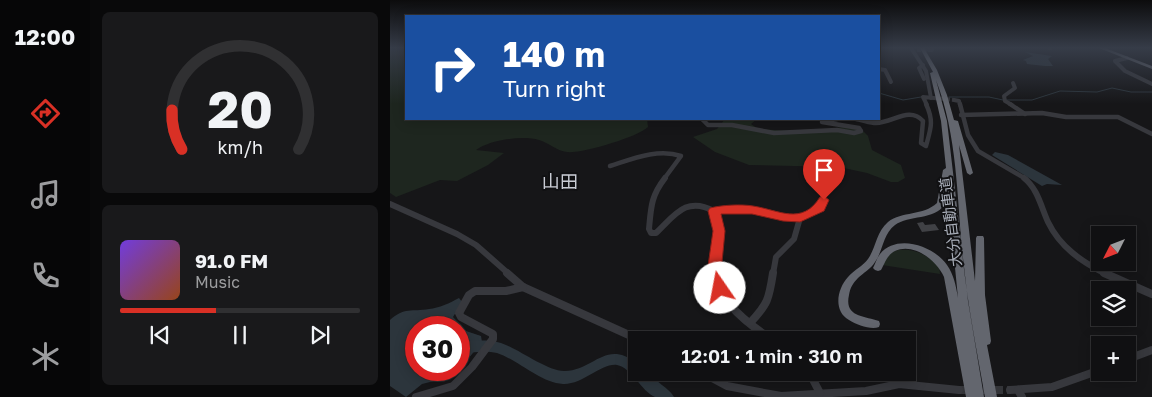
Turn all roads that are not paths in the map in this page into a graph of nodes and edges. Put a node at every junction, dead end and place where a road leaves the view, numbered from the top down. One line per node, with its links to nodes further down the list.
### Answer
1 (921, 67): 7 (street)
2 (924, 67): 17 (street)
3 (929, 67): 18 (highway, 大分自動車道)
4 (933, 67): 11 (highway, 大分自動車道)
5 (1120, 67): 10 (street)
6 (880, 69): 8 (street)
7 (924, 79)
8 (891, 82)
9 (1013, 83): 13 (street)
10 (1152, 84)
11 (945, 93): 21 (highway); 45 (highway, 大分自動車道)
12 (954, 100): 14 (street)
13 (1025, 114): 14 (street); 19 (street)
14 (961, 115): 29 (street)
15 (703, 120): 16 (street)
16 (826, 120)
17 (862, 120)
18 (944, 121): 31 (highway); 44 (highway, 大分自動車道)
19 (1152, 134)
20 (610, 166): 24 (street)
21 (970, 173)
22 (825, 180): 25 (street)
23 (390, 204): 28 (street)
24 (714, 211): 25 (street); 30 (street)
25 (800, 218): 30 (street)
26 (980, 238): 46 (highway)
27 (878, 268): 43 (highway)
28 (523, 287): 33 (street); 42 (street)
29 (1152, 294)
30 (750, 323): 32 (street)
31 (875, 324)
32 (761, 331)
33 (628, 335)
34 (1152, 350): 35 (street)
35 (1136, 357)
36 (1091, 373): 40 (street)
37 (718, 381): 41 (street)
38 (814, 381): 41 (street)
39 (958, 390): 41 (street)
40 (1017, 392)
41 (820, 393)
42 (416, 397)
43 (972, 397)
44 (978, 397)
45 (991, 397)
46 (995, 397)

